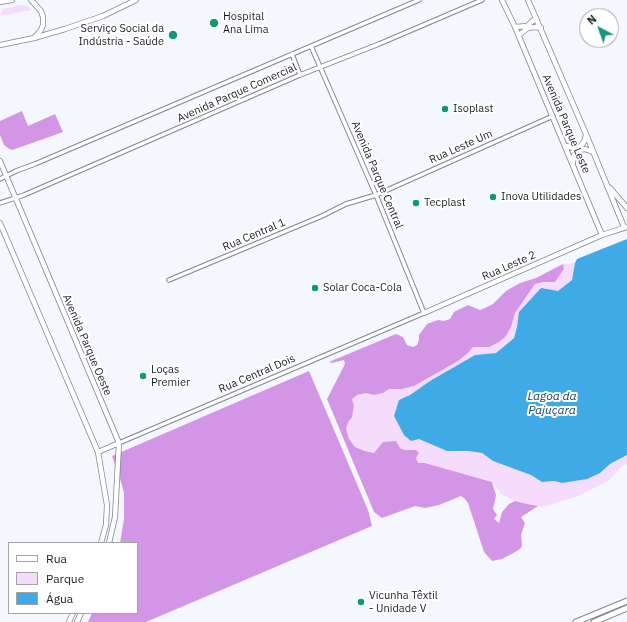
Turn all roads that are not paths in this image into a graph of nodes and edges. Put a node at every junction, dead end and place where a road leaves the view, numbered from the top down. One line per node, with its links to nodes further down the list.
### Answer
1 (12, 0): 9 (street)
2 (31, 0): 15 (street)
3 (126, 0): 10 (street)
4 (136, 0): 10 (street)
5 (419, 0): 17 (street, Avenida Parque Comercial)
6 (482, 0): 19 (street, Avenida Parque Comercial)
7 (502, 0): 12 (street, Avenida Parque Leste)
8 (528, 0): 11 (street, Avenida Parque Leste)
9 (0, 2)
10 (123, 5): 15 (street)
11 (536, 18): 12 (street); 13 (street, Avenida Parque Leste)
12 (515, 26): 14 (street, Avenida Parque Leste)
13 (541, 28): 14 (street); 22 (street, Avenida Parque Leste)
14 (519, 35): 21 (street, Avenida Parque Leste)
15 (34, 38): 16 (street)
16 (0, 45)
17 (311, 46): 18 (street, Avenida Parque Comercial); 19 (street, Avenida Parque Central)
18 (292, 54): 20 (street); 27 (street, Avenida Parque Comercial)
19 (320, 67): 20 (street, Avenida Parque Comercial); 30 (street, Avenida Parque Central)
20 (300, 75): 31 (street, Avenida Parque Comercial)
21 (553, 116): 23 (street, Avenida Parque Leste); 30 (street, Rua Leste Um)
22 (586, 134): 23 (street); 24 (street, Avenida Parque Leste)
23 (566, 146): 26 (street, Avenida Parque Leste)
24 (594, 152): 26 (street); 29 (street, Avenida Parque Leste)
25 (0, 161): 27 (street, Avenida Parque Oeste)
26 (573, 163): 37 (street, Avenida Parque Leste)
27 (6, 176): 28 (street, Avenida Parque Comercial); 31 (street, Avenida Parque Oeste)
28 (0, 179)
29 (607, 184): 34 (street); 36 (street, Avenida Parque Leste)
30 (376, 194): 33 (street, Rua Leste Um); 39 (street, Avenida Parque Central)
31 (16, 198): 32 (street, Avenida Parque Comercial); 40 (street, Avenida Parque Oeste)
32 (0, 203)
33 (346, 204): 38 (street, Rua Central 1)
34 (627, 208)
35 (0, 223): 41 (street)
36 (626, 227): 37 (street, Avenida Parque Leste)
37 (602, 235): 39 (street, Rua Leste 2)
38 (169, 280)
39 (424, 313): 40 (street, Rua Central Dois)
40 (119, 443): 41 (street, Rua Central Dois); 43 (street, Avenida Parque Oeste)
41 (98, 452): 42 (street)
42 (101, 542)
43 (109, 542)
44 (627, 601): 46 (main road)
45 (627, 608): 47 (main road)
46 (576, 622)
47 (594, 622)

